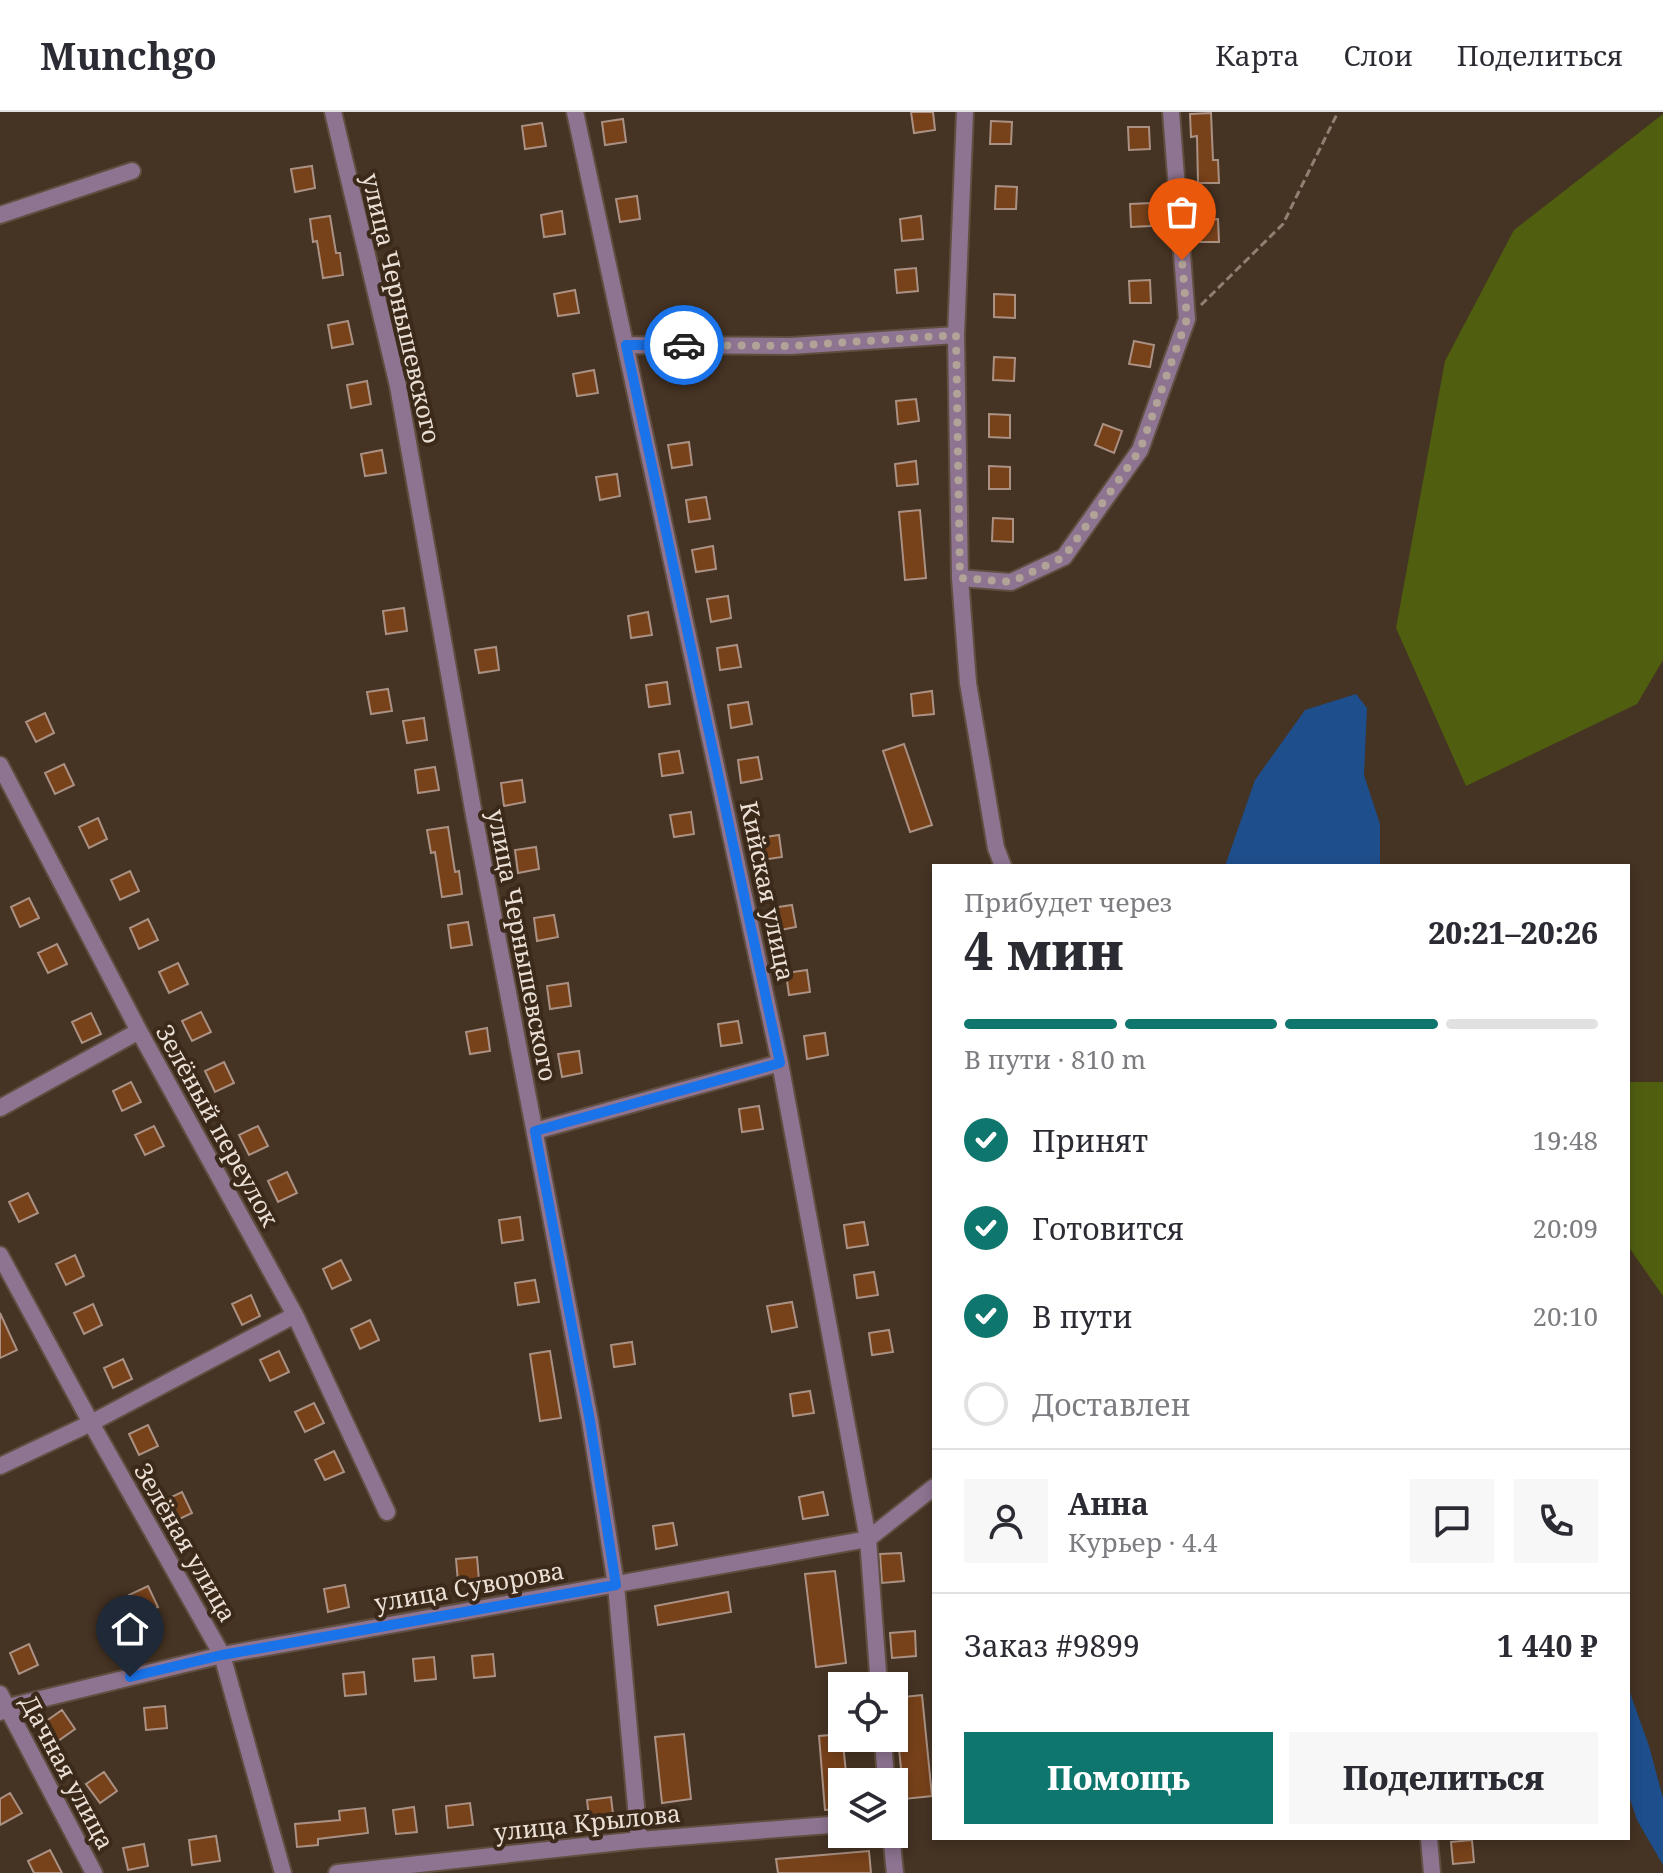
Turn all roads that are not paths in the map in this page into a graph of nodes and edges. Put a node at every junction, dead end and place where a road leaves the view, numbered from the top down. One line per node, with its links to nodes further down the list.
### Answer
1 (333, 112): 15 (street, улица Чернышевского)
2 (575, 112): 8 (street, Кийская улица)
3 (965, 112): 7 (street)
4 (1171, 112): 9 (street)
5 (132, 171): 6 (street)
6 (0, 215)
7 (956, 335): 8 (street); 9 (street)
8 (626, 345): 13 (street, Кийская улица)
9 (960, 578): 11 (street)
10 (0, 765): 12 (street, Зелёный переулок)
11 (1002, 864)
12 (139, 1031): 14 (street); 17 (street, Зелёный переулок)
13 (780, 1063): 15 (street); 22 (street, Кийская улица)
14 (0, 1108)
15 (535, 1131): 23 (street, улица Чернышевского)
16 (0, 1255): 18 (street, Зелёная улица)
17 (295, 1315): 18 (street); 21 (street, Зелёный переулок)
18 (91, 1423): 19 (street); 24 (street, Зелёная улица)
19 (0, 1466)
20 (932, 1489): 22 (street, улица Суворова)
21 (387, 1512)
22 (868, 1539): 23 (street, улица Суворова); 25 (street, Кийская улица)
23 (616, 1585): 24 (street, улица Суворова); 28 (street, улица Чернышевского)
24 (222, 1655): 26 (street, улица Суворова); 32 (street, Зелёная улица)
25 (878, 1672)
26 (3, 1704): 31 (street, Дачная улица)
27 (828, 1825): 28 (street, улица Крылова)
28 (639, 1840): 33 (street, улица Крылова)
29 (1429, 1840): 35 (street)
30 (892, 1848): 34 (street)
31 (94, 1873)
32 (283, 1873)
33 (337, 1873)
34 (895, 1873)
35 (1432, 1873)

